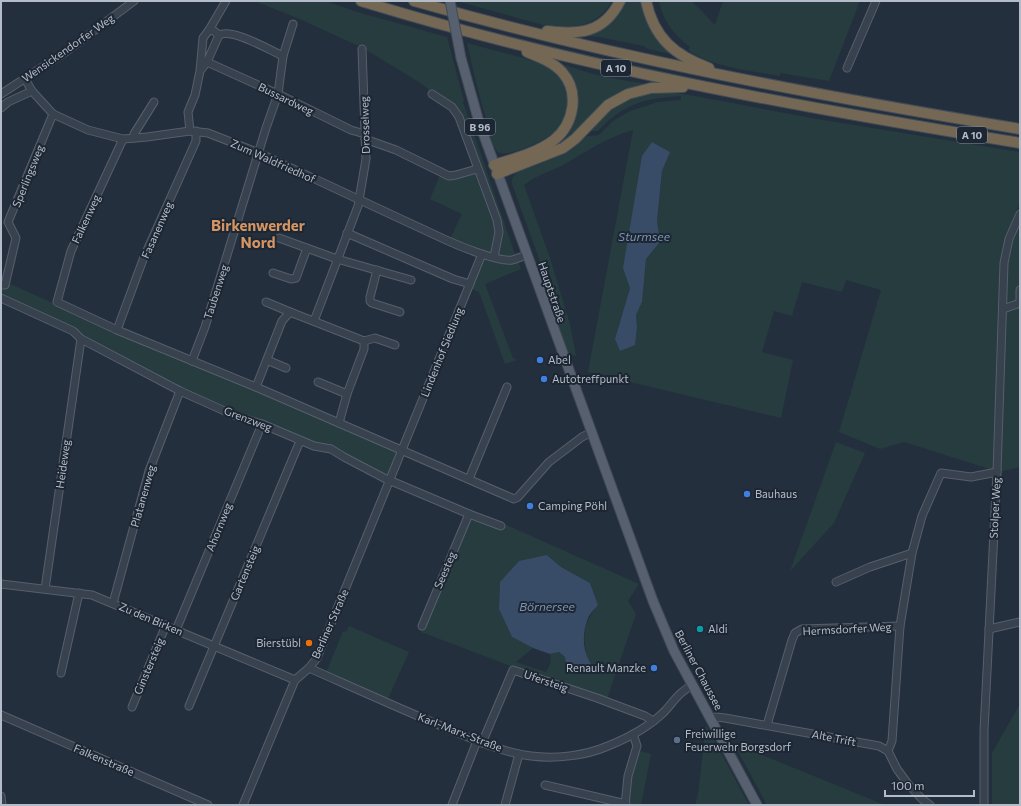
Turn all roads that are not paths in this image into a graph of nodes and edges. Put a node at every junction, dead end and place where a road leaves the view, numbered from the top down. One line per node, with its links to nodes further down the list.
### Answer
1 (134, 1): 19 (street, Wensickendorfer Weg)
2 (226, 1): 11 (street, Fasanenweg)
3 (361, 1): 13 (highway, A 10)
4 (414, 1): 10 (highway, A 10)
5 (450, 1): 37 (main road, Hauptstraße / B 96, bridge)
6 (620, 1): 10 (highway)
7 (646, 1): 20 (highway)
8 (876, 1): 17 (street)
9 (293, 24): 15 (street, Taubenweg)
10 (512, 28): 20 (highway, A 10)
11 (208, 30): 12 (street); 18 (street, Fasanenweg)
12 (219, 35): 15 (street); 16 (street, Fasanenweg)
13 (500, 40): 22 (highway, A 10); 37 (highway)
14 (362, 48): 31 (street, Drosselweg)
15 (283, 56): 24 (street, Taubenweg)
16 (207, 62): 18 (street, Fasanenweg); 24 (street, Bussardweg)
17 (848, 68)
18 (200, 71): 30 (street, Fasanenweg)
19 (25, 79): 21 (street, Zum Waldfriedhof); 23 (street, Wensickendorfer Weg)
20 (743, 80): 29 (highway, A 10)
21 (32, 91): 27 (street); 28 (street, Zum Waldfriedhof)
22 (733, 92): 34 (highway, A 10); 37 (highway)
23 (1, 94)
24 (278, 94): 31 (street, Bussardweg); 35 (street, Taubenweg)
25 (432, 94): 36 (street)
26 (154, 102): 32 (street)
27 (1, 108)
28 (53, 114): 33 (street, Zum Waldfriedhof); 51 (street, Sperlingsweg)
29 (1020, 129)
30 (193, 131): 32 (street, Zum Waldfriedhof); 35 (street, Zum Waldfriedhof); 60 (street, Fasanenweg)
31 (365, 137): 36 (street, Bussardweg); 38 (street, Drosselweg)
32 (134, 138): 33 (street, Zum Waldfriedhof)
33 (123, 139): 60 (street, Falkenweg)
34 (1020, 143)
35 (259, 154): 38 (street, Zum Waldfriedhof); 65 (street, Taubenweg)
36 (478, 169): 45 (street)
37 (496, 169): 44 (main road, Hauptstraße)
38 (359, 200): 40 (street, Drosselweg); 43 (street, Zum Waldfriedhof)
39 (1020, 214): 56 (street, Stolper Weg)
40 (347, 233): 46 (street, Drosselweg); 50 (street)
41 (278, 238): 42 (street)
42 (307, 248): 46 (street); 48 (street)
43 (482, 254): 45 (street, Zum Waldfriedhof); 50 (street, Lindenhof Siedlung)
44 (527, 255): 45 (street, Zum Waldfriedhof); 74 (main road, Hauptstraße)
45 (494, 257)
46 (337, 259): 47 (street); 59 (street, Drosselweg)
47 (377, 270): 49 (street); 58 (street)
48 (273, 273)
49 (411, 280)
50 (470, 284): 76 (street, Lindenhof Siedlung)
51 (3, 285)
52 (1020, 290): 55 (street)
53 (1, 298): 61 (street, Grenzweg)
54 (266, 302): 57 (street)
55 (1020, 303): 56 (street)
56 (1003, 309): 77 (street, Stolper Weg)
57 (290, 312): 59 (street); 64 (street)
58 (400, 312)
59 (314, 321): 62 (street)
60 (117, 330): 65 (street)
61 (82, 339): 70 (street, Grenzweg); 86 (street, Heideweg)
62 (364, 341): 63 (street); 71 (street)
63 (395, 345)
64 (267, 360): 66 (street); 68 (street)
65 (192, 361): 68 (street)
66 (286, 368)
67 (318, 382): 71 (street)
68 (256, 387): 72 (street)
69 (507, 387): 78 (street)
70 (180, 391): 73 (street, Grenzweg); 88 (street, Platanenweg)
71 (347, 394): 72 (street)
72 (339, 423): 76 (street)
73 (262, 424): 75 (street, Grenzweg); 94 (street, Ahornweg)
74 (592, 432): 78 (street); 85 (main road, Hauptstraße)
75 (300, 441): 79 (street, Grenzweg); 95 (street, Gartensteig)
76 (401, 450): 78 (street); 79 (street, Lindenhof Siedlung)
77 (997, 472): 82 (street); 93 (street, Stolper Weg)
78 (469, 479)
79 (390, 480): 80 (street, Grenzweg); 96 (street, Berliner Straße)
80 (469, 514): 81 (street, Grenzweg); 91 (street, Seesteg)
81 (500, 526)
82 (912, 553): 83 (street); 92 (street)
83 (836, 582)
84 (1, 584): 86 (street, Zu den Birken)
85 (648, 586): 99 (main road, Berliner Chaussee)
86 (44, 590): 87 (street, Zu den Birken)
87 (79, 593): 88 (street, Zu den Birken); 97 (street)
88 (112, 603): 90 (street, Zu den Birken)
89 (1020, 622): 93 (street)
90 (166, 625): 94 (street, Zu den Birken); 101 (street, Ginstersteig)
91 (422, 626)
92 (900, 626): 105 (street, Hermsdorfer Weg); 108 (street)
93 (989, 629): 120 (street, Stolper Weg)
94 (176, 630): 95 (street, Zu den Birken)
95 (214, 646): 98 (street, Zu den Birken); 100 (street, Gartensteig)
96 (309, 668): 98 (street, Berliner Straße); 107 (street, Karl-Marx-Straße)
97 (61, 673)
98 (295, 680): 115 (street, Berliner Straße)
99 (693, 685): 103 (main road, Berliner Chaussee); 104 (street, Karl-Marx-Straße)
100 (189, 706)
101 (132, 707)
102 (1, 715): 114 (street, Falkenstraße)
103 (712, 719): 105 (street, Alte Trift); 118 (main road, Berliner Chaussee)
104 (653, 721): 106 (street, Karl-Marx-Straße); 107 (street, Ufersteig)
105 (767, 725): 108 (street, Alte Trift)
106 (634, 734): 109 (street, Karl-Marx-Straße); 112 (street)
107 (480, 742): 109 (street, Karl-Marx-Straße); 116 (street)
108 (888, 751): 119 (street)
109 (519, 754): 117 (street)
110 (545, 785): 112 (street)
111 (1, 796): 113 (street)
112 (626, 804)
113 (2, 805)
114 (208, 805)
115 (243, 805)
116 (452, 805)
117 (505, 805)
118 (757, 805)
119 (930, 805)
120 (984, 805)

